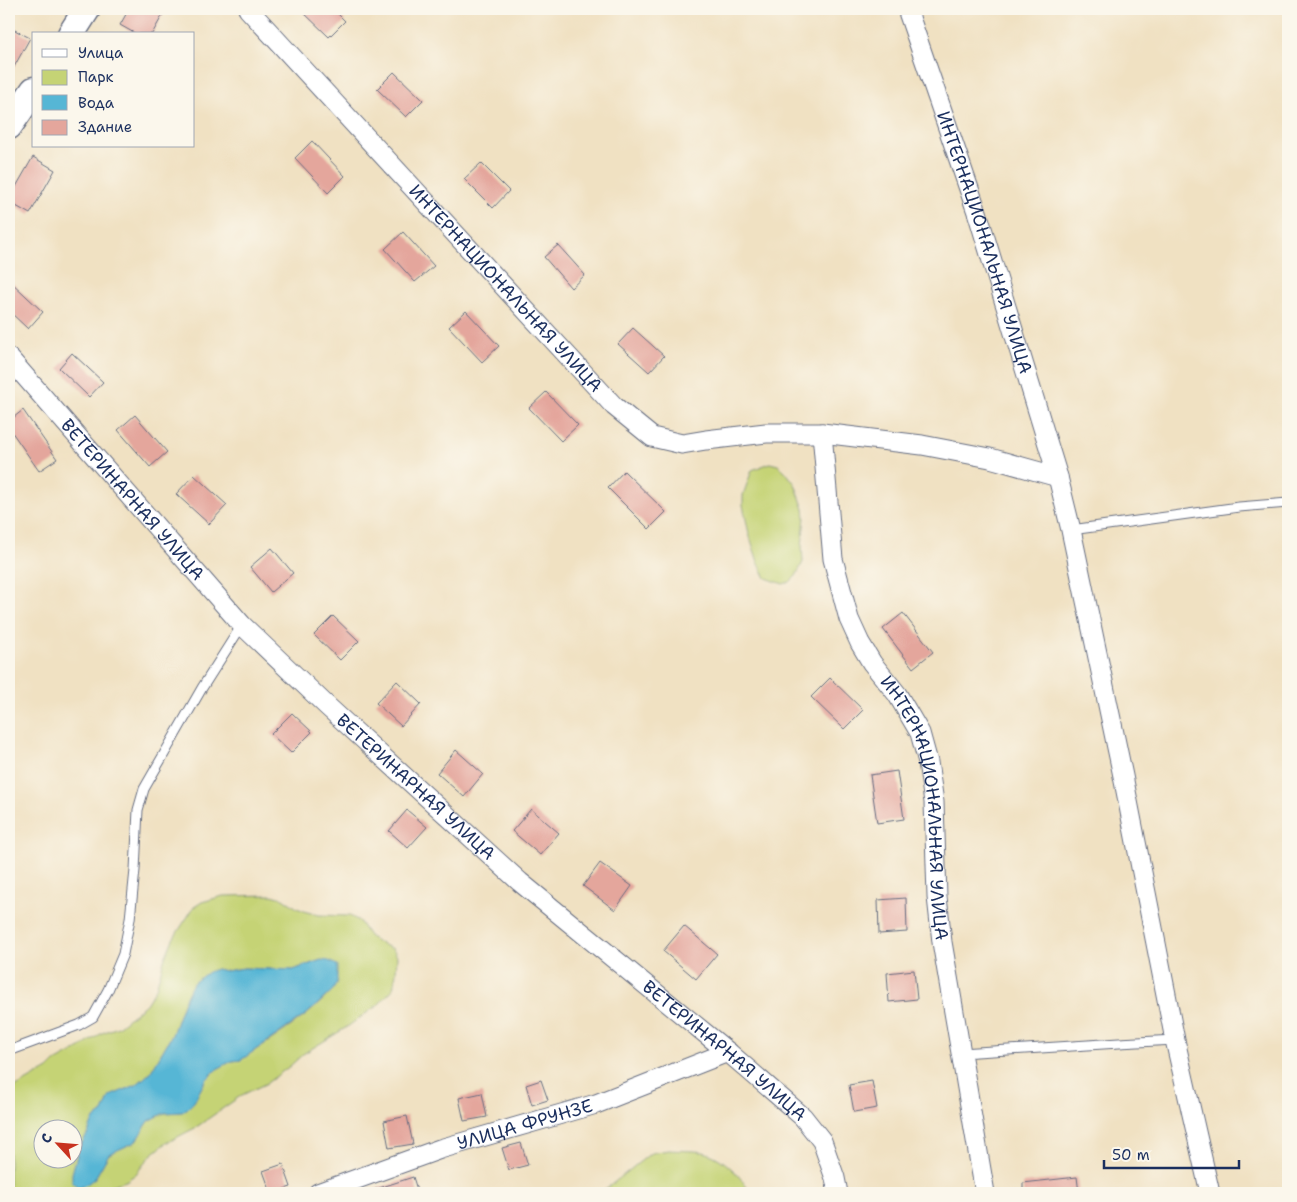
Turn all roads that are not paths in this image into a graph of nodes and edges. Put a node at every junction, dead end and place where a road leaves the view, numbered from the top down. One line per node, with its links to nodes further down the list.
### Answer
1 (87, 9): 4 (street)
2 (248, 9): 8 (street, ИНТЕРНАЦИОНАЛЬНАЯ УЛИЦА)
3 (906, 9): 9 (street, ИНТЕРНАЦИОНАЛЬНАЯ УЛИЦА)
4 (72, 32)
5 (32, 93): 6 (street)
6 (9, 126)
7 (9, 358): 12 (street, ВЕТЕРИНАРНАЯ УЛИЦА)
8 (822, 433): 9 (street, ИНТЕРНАЦИОНАЛЬНАЯ УЛИЦА); 16 (street, ИНТЕРНАЦИОНАЛЬНАЯ УЛИЦА)
9 (1058, 477): 11 (street, ИНТЕРНАЦИОНАЛЬНАЯ УЛИЦА)
10 (1288, 503): 11 (lane)
11 (1071, 530): 13 (street, ИНТЕРНАЦИОНАЛЬНАЯ УЛИЦА)
12 (242, 625): 14 (lane); 15 (street, ВЕТЕРИНАРНАЯ УЛИЦА)
13 (1175, 1040): 16 (lane); 20 (street, ИНТЕРНАЦИОНАЛЬНАЯ УЛИЦА)
14 (9, 1051)
15 (728, 1052): 17 (street, УЛИЦА ФРУНЗЕ); 18 (street, ВЕТЕРИНАРНАЯ УЛИЦА)
16 (961, 1053): 19 (street, ИНТЕРНАЦИОНАЛЬНАЯ УЛИЦА)
17 (318, 1193)
18 (838, 1193)
19 (985, 1193)
20 (1210, 1193)

